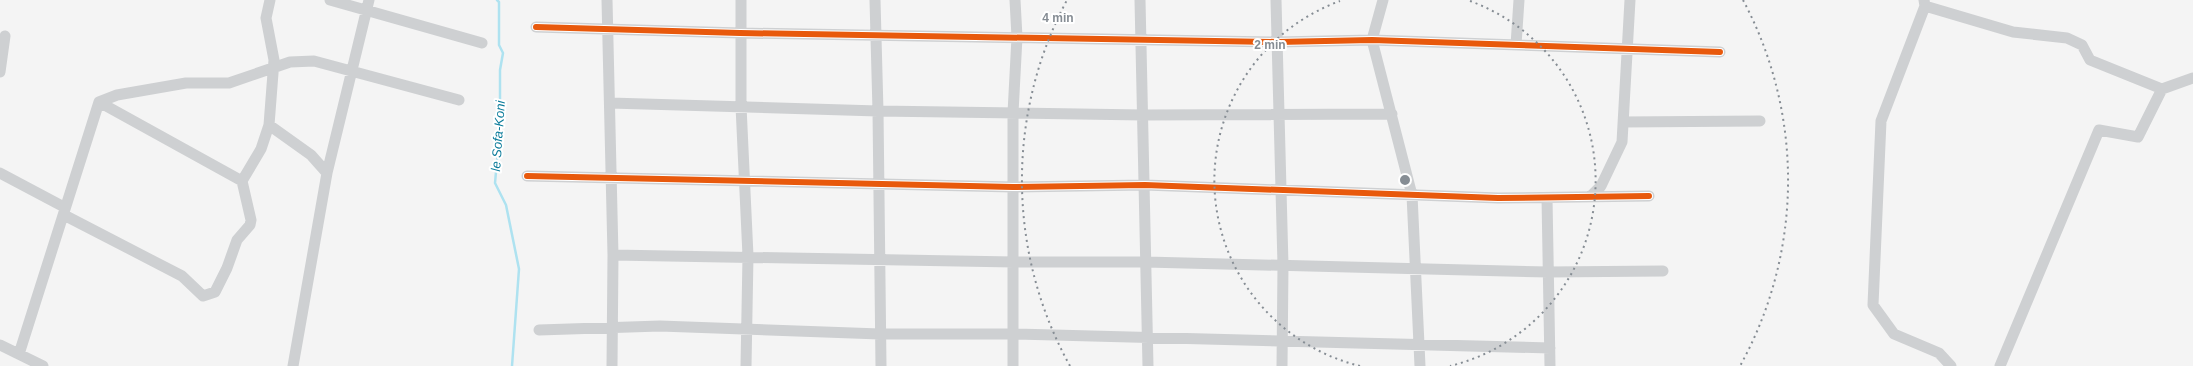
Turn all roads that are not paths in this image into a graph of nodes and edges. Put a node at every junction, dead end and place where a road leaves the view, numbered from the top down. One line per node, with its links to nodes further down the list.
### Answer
1 (270, 0): 27 (street)
2 (330, 0): 13 (street)
3 (607, 0): 15 (street)
4 (741, 0): 16 (street)
5 (875, 0): 18 (street)
6 (1015, 0): 19 (street)
7 (1140, 0): 20 (street)
8 (1276, 0): 22 (street)
9 (1383, 0): 21 (street)
10 (1519, 0): 24 (street)
11 (1630, 0): 25 (street)
12 (1924, 3): 31 (street); 89 (street)
13 (367, 5): 23 (street); 28 (street)
14 (536, 27): 15 (street)
15 (608, 29): 16 (street); 34 (street)
16 (740, 33): 18 (street); 35 (street)
17 (6, 36): 29 (street)
18 (875, 36): 19 (street); 36 (street)
19 (1017, 37): 20 (street); 37 (street)
20 (1141, 40): 22 (street); 39 (street)
21 (1372, 40): 22 (street); 24 (street); 38 (street)
22 (1278, 42): 40 (street)
23 (482, 43)
24 (1516, 45): 25 (street)
25 (1627, 49): 26 (street); 42 (street)
26 (1720, 52)
27 (273, 68): 28 (street); 33 (street); 43 (street)
28 (352, 71): 32 (street); 45 (street)
29 (0, 72)
30 (2193, 78): 31 (street)
31 (2162, 89): 90 (street)
32 (459, 100)
33 (98, 102): 48 (street); 58 (street)
34 (610, 103): 35 (street); 47 (street)
35 (740, 106): 36 (street); 49 (street)
36 (878, 112): 37 (street); 50 (street)
37 (1013, 113): 39 (street); 52 (street)
38 (1392, 114): 40 (street); 54 (street)
39 (1143, 115): 40 (street); 51 (street)
40 (1280, 115): 53 (street)
41 (1760, 121): 42 (street)
42 (1623, 122): 56 (street)
43 (269, 125): 45 (street); 48 (street)
44 (0, 173): 58 (street)
45 (327, 173): 80 (street)
46 (527, 176): 47 (street)
47 (611, 178): 49 (street); 59 (street)
48 (242, 181): 58 (street)
49 (744, 181): 50 (street); 60 (street)
50 (878, 184): 52 (street); 61 (street)
51 (1144, 185): 52 (street); 53 (street); 63 (street)
52 (1013, 186): 62 (street)
53 (1280, 190): 54 (street); 64 (street)
54 (1412, 195): 57 (street); 65 (street)
55 (1649, 196): 56 (street)
56 (1590, 197): 57 (street)
57 (1547, 198): 67 (street)
58 (64, 211): 78 (street)
59 (613, 255): 60 (street); 68 (street)
60 (748, 256): 61 (street); 70 (street)
61 (880, 259): 62 (street); 71 (street)
62 (1014, 262): 63 (street); 72 (street)
63 (1146, 262): 64 (street); 73 (street)
64 (1283, 265): 65 (street); 74 (street)
65 (1414, 267): 67 (street); 75 (street)
66 (1663, 271): 67 (street)
67 (1548, 272): 77 (street)
68 (611, 326): 69 (street); 70 (street); 81 (street)
69 (539, 330)
70 (746, 330): 71 (street); 82 (street)
71 (880, 334): 72 (street); 83 (street)
72 (1014, 334): 73 (street); 84 (street)
73 (1148, 337): 74 (street); 85 (street)
74 (1282, 341): 75 (street); 86 (street)
75 (1420, 344): 77 (street); 87 (street)
76 (0, 345): 78 (street)
77 (1550, 348): 88 (street)
78 (19, 354): 79 (street)
79 (43, 366)
80 (294, 366)
81 (612, 366)
82 (746, 366)
83 (881, 366)
84 (1013, 366)
85 (1148, 366)
86 (1282, 366)
87 (1420, 366)
88 (1550, 366)
89 (1951, 366)
90 (2000, 366)

